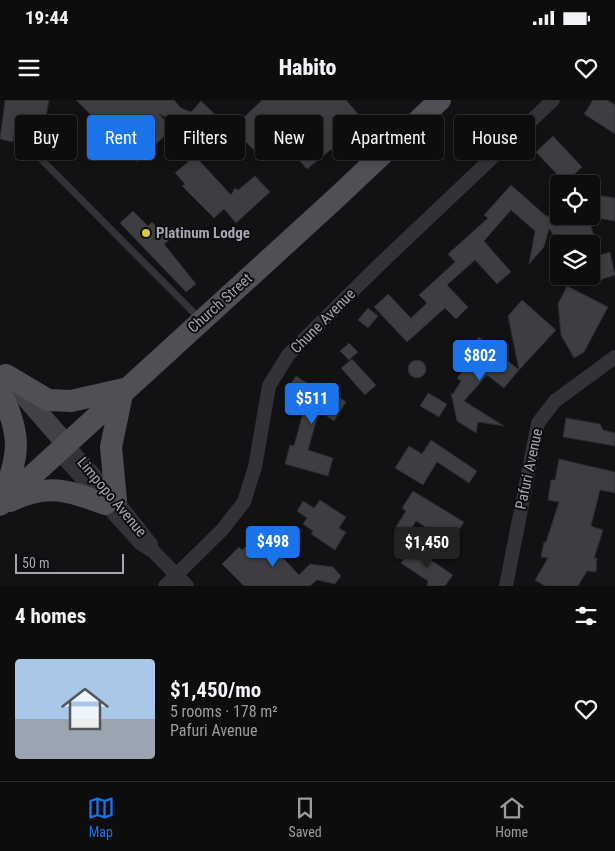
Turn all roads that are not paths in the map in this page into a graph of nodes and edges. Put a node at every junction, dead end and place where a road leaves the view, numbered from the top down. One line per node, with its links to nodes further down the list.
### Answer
1 (440, 100): 4 (main road, Church Street)
2 (554, 100): 11 (street, Chune Avenue)
3 (42, 160): 4 (lane)
4 (201, 320): 7 (main road, Church Street)
5 (615, 358): 14 (street, Pafuri Avenue)
6 (2, 380): 7 (main road); 8 (street); 10 (main road)
7 (124, 391): 8 (main road, Church Street); 9 (main road)
8 (62, 448): 9 (street, Limpopo Avenue); 10 (main road, Church Street)
9 (111, 502): 10 (main road); 11 (street, Limpopo Avenue)
10 (0, 505)
11 (177, 574): 12 (street, Chune Avenue); 13 (street, Limpopo Avenue)
12 (165, 586)
13 (188, 586)
14 (506, 586)

